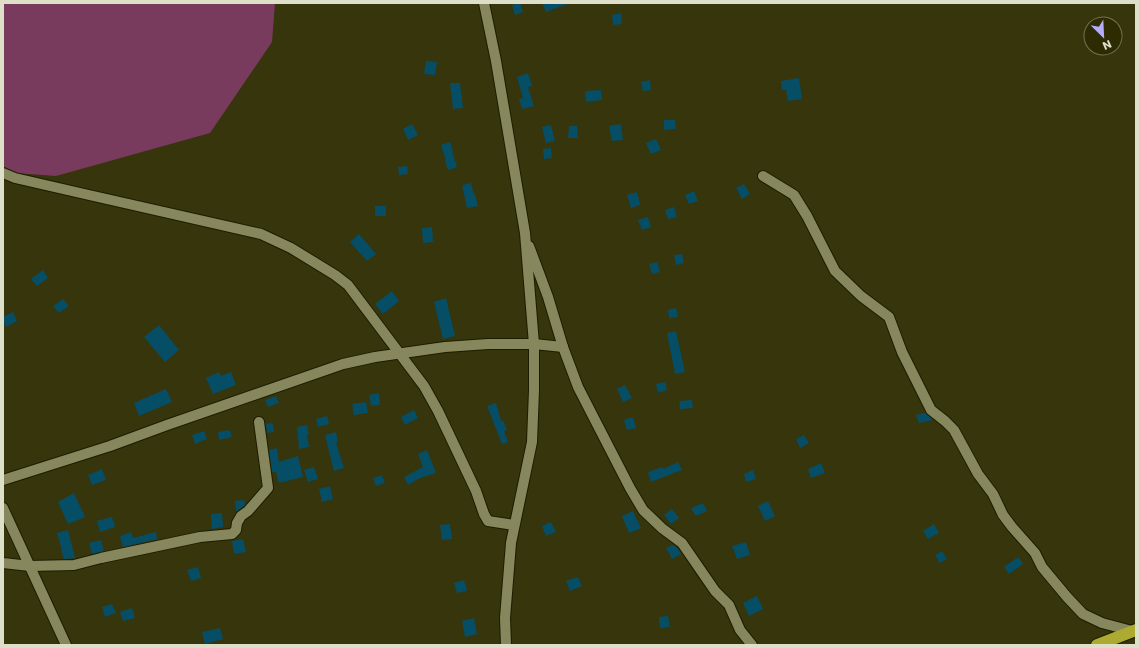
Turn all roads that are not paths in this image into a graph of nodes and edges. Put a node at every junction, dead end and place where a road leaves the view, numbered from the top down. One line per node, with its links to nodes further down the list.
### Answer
1 (484, 3): 4 (street)
2 (3, 173): 7 (street)
3 (763, 176): 14 (street)
4 (525, 233): 5 (street); 6 (street)
5 (534, 344): 6 (street); 7 (street); 11 (street)
6 (563, 347): 17 (street)
7 (400, 354): 9 (street); 11 (street)
8 (258, 422): 13 (street)
9 (3, 480)
10 (3, 508): 13 (street)
11 (514, 525): 16 (street)
12 (3, 563): 13 (street)
13 (30, 566): 15 (street)
14 (1134, 630): 18 (highway)
15 (66, 645)
16 (506, 645)
17 (752, 645)
18 (1098, 645)

